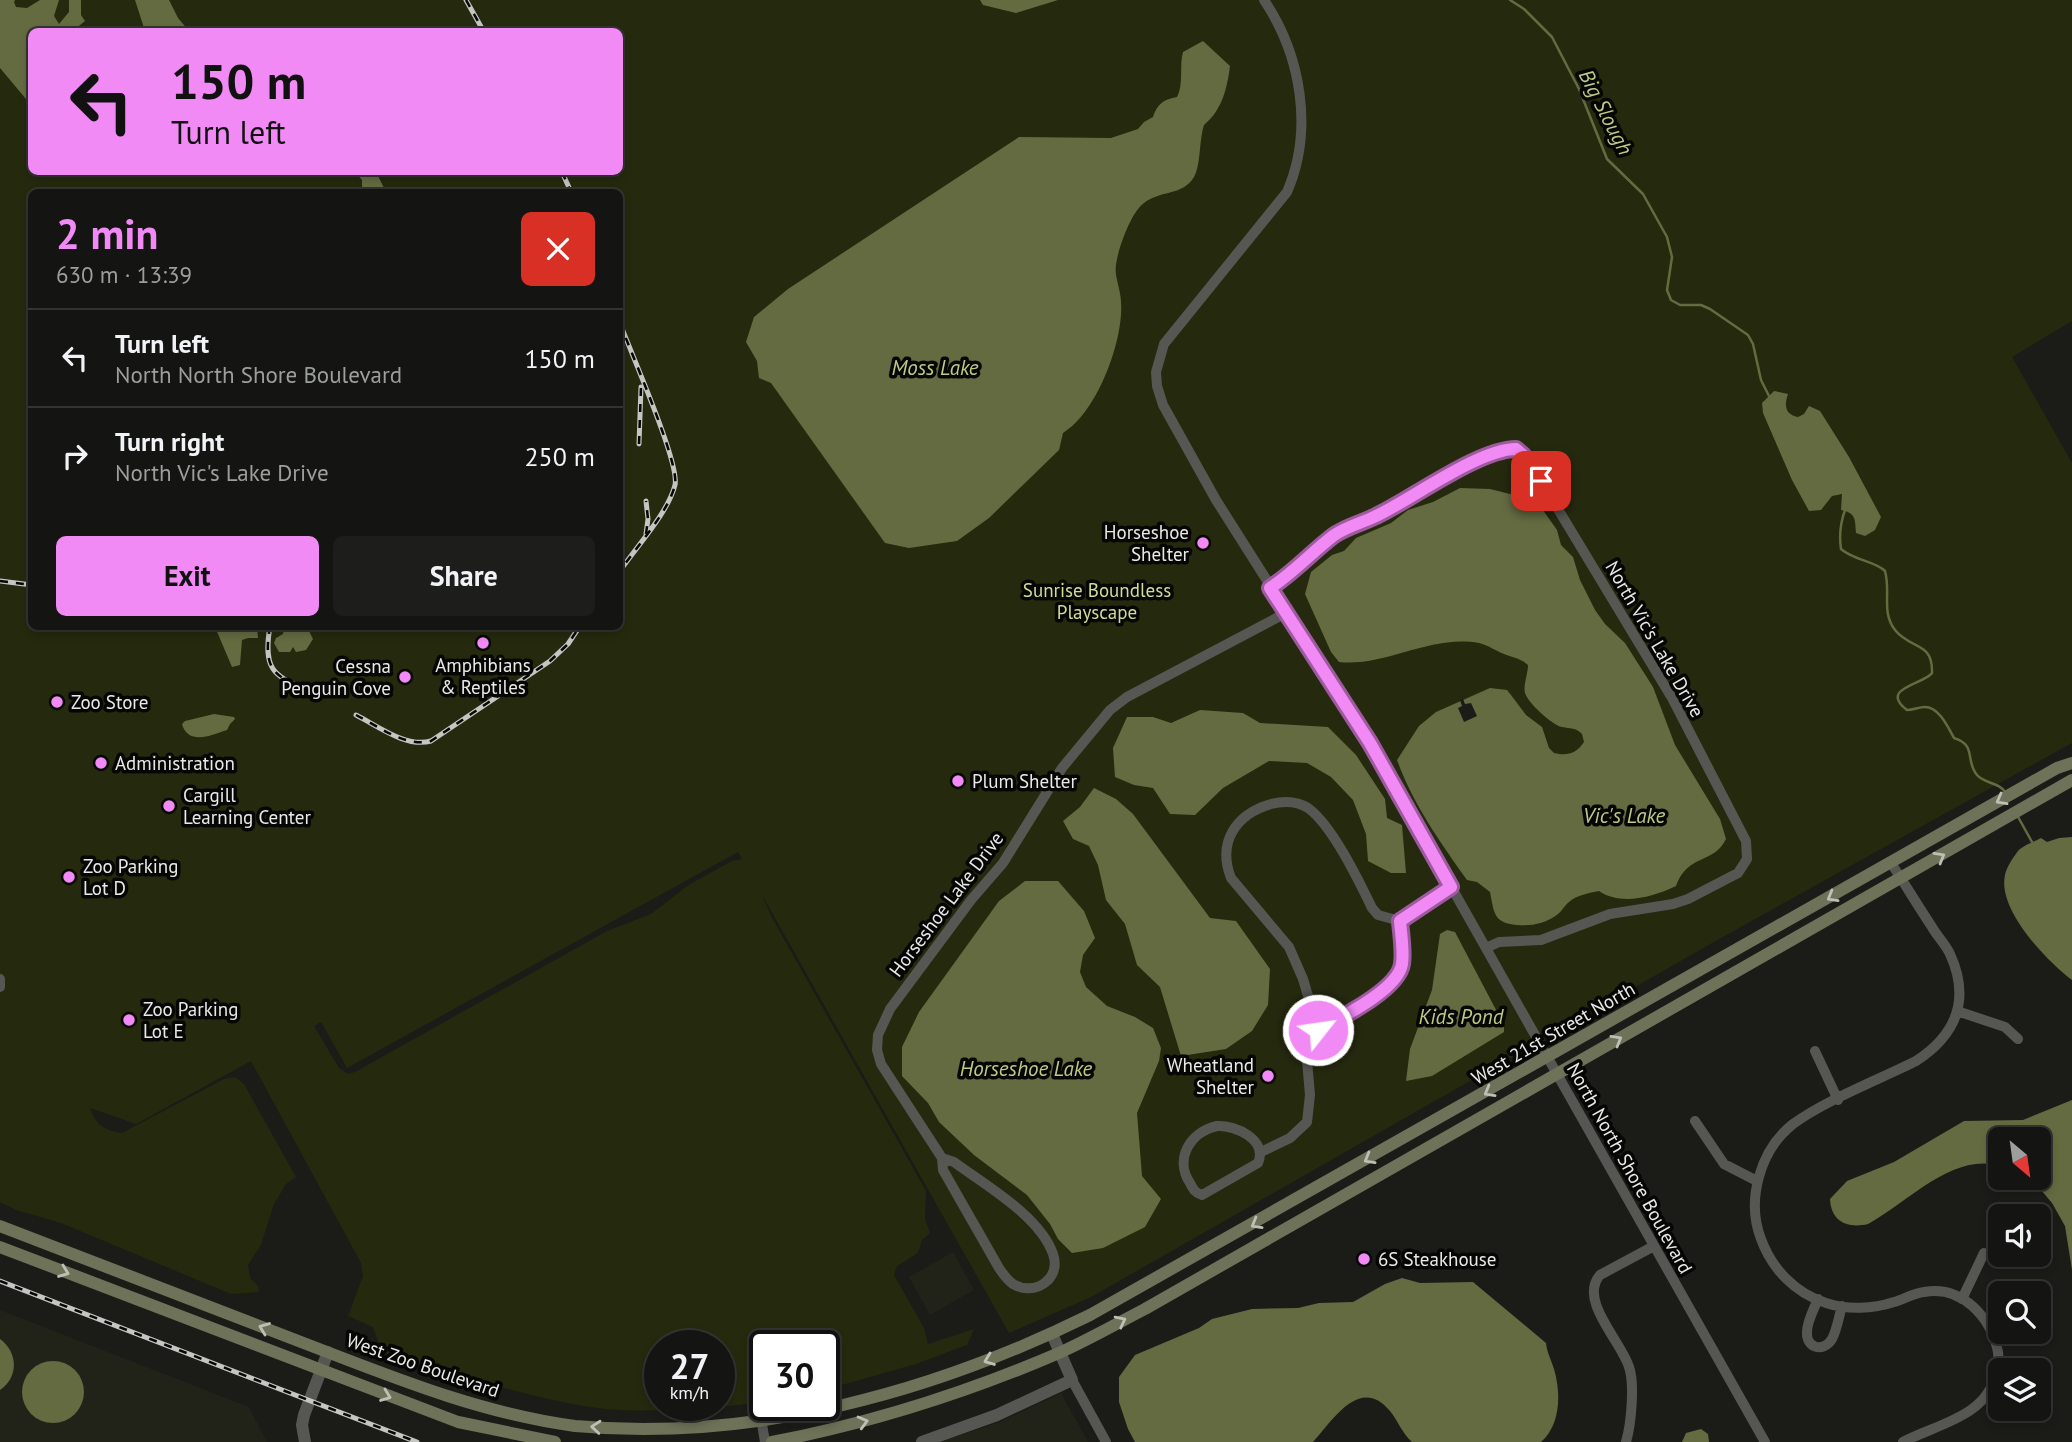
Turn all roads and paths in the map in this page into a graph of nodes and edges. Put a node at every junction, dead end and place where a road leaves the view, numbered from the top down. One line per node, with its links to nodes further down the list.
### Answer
1 (1264, 0): 2 (street, North North Shore Boulevard)
2 (1270, 588): 3 (street, North North Shore Boulevard); 10 (street, North Vic's Lake Drive)
3 (1286, 613): 8 (street, North North Shore Boulevard); 22 (street, Horseshoe Lake Drive)
4 (2072, 763): 6 (main road, West 21st Street North, one-way to 6)
5 (2072, 780): 7 (main road, West 21st Street North, one-way to 5)
6 (1891, 863): 7 (street); 17 (main road, West 21st Street North, one-way to 17)
7 (1902, 880): 13 (street); 18 (main road, West 21st Street North, one-way to 7)
8 (1451, 887): 9 (street); 10 (street, North North Shore Boulevard)
9 (1400, 921): 14 (street); 14 (street)
10 (1486, 948): 17 (street, North North Shore Boulevard)
11 (0, 979): 12 (street)
12 (0, 987)
13 (1957, 1011): 15 (street); 19 (street)
14 (1318, 1030): 21 (street)
15 (2018, 1038)
16 (1815, 1051): 19 (street)
17 (1548, 1058): 18 (street, North North Shore Boulevard); 31 (main road, West 21st Street North, one-way to 31)
18 (1558, 1074): 25 (street, North North Shore Boulevard); 33 (main road, West 21st Street North, one-way to 18)
19 (1838, 1100): 23 (street)
20 (1695, 1121): 23 (street)
21 (1261, 1152): 21 (street)
22 (942, 1158): 22 (street, Horseshoe Lake Drive)
23 (1757, 1181): 28 (street)
24 (0, 1226): 32 (main road, West Zoo Boulevard, one-way to 24)
25 (1654, 1246): 43 (street); 44 (street, North North Shore Boulevard)
26 (0, 1247): 34 (main road, West Zoo Boulevard, one-way to 34)
27 (1984, 1253): 29 (street)
28 (1818, 1299): 30 (street); 30 (street)
29 (1962, 1299): 30 (street); 45 (street)
30 (1842, 1306)
31 (1052, 1334): 33 (street); 36 (main road, West Zoo Boulevard, one-way to 36)
32 (328, 1352): 34 (street); 36 (main road, West Zoo Boulevard, one-way to 32)
33 (1060, 1353): 35 (street); 40 (main road, one-way to 33)
34 (322, 1371): 37 (street); 38 (main road, West Zoo Boulevard, one-way to 38)
35 (1072, 1380): 41 (street); 42 (street)
36 (762, 1424): 39 (street)
37 (305, 1442)
38 (555, 1442)
39 (765, 1442)
40 (772, 1442)
41 (922, 1442)
42 (1106, 1442)
43 (1626, 1442)
44 (1765, 1442)
45 (1903, 1442)

